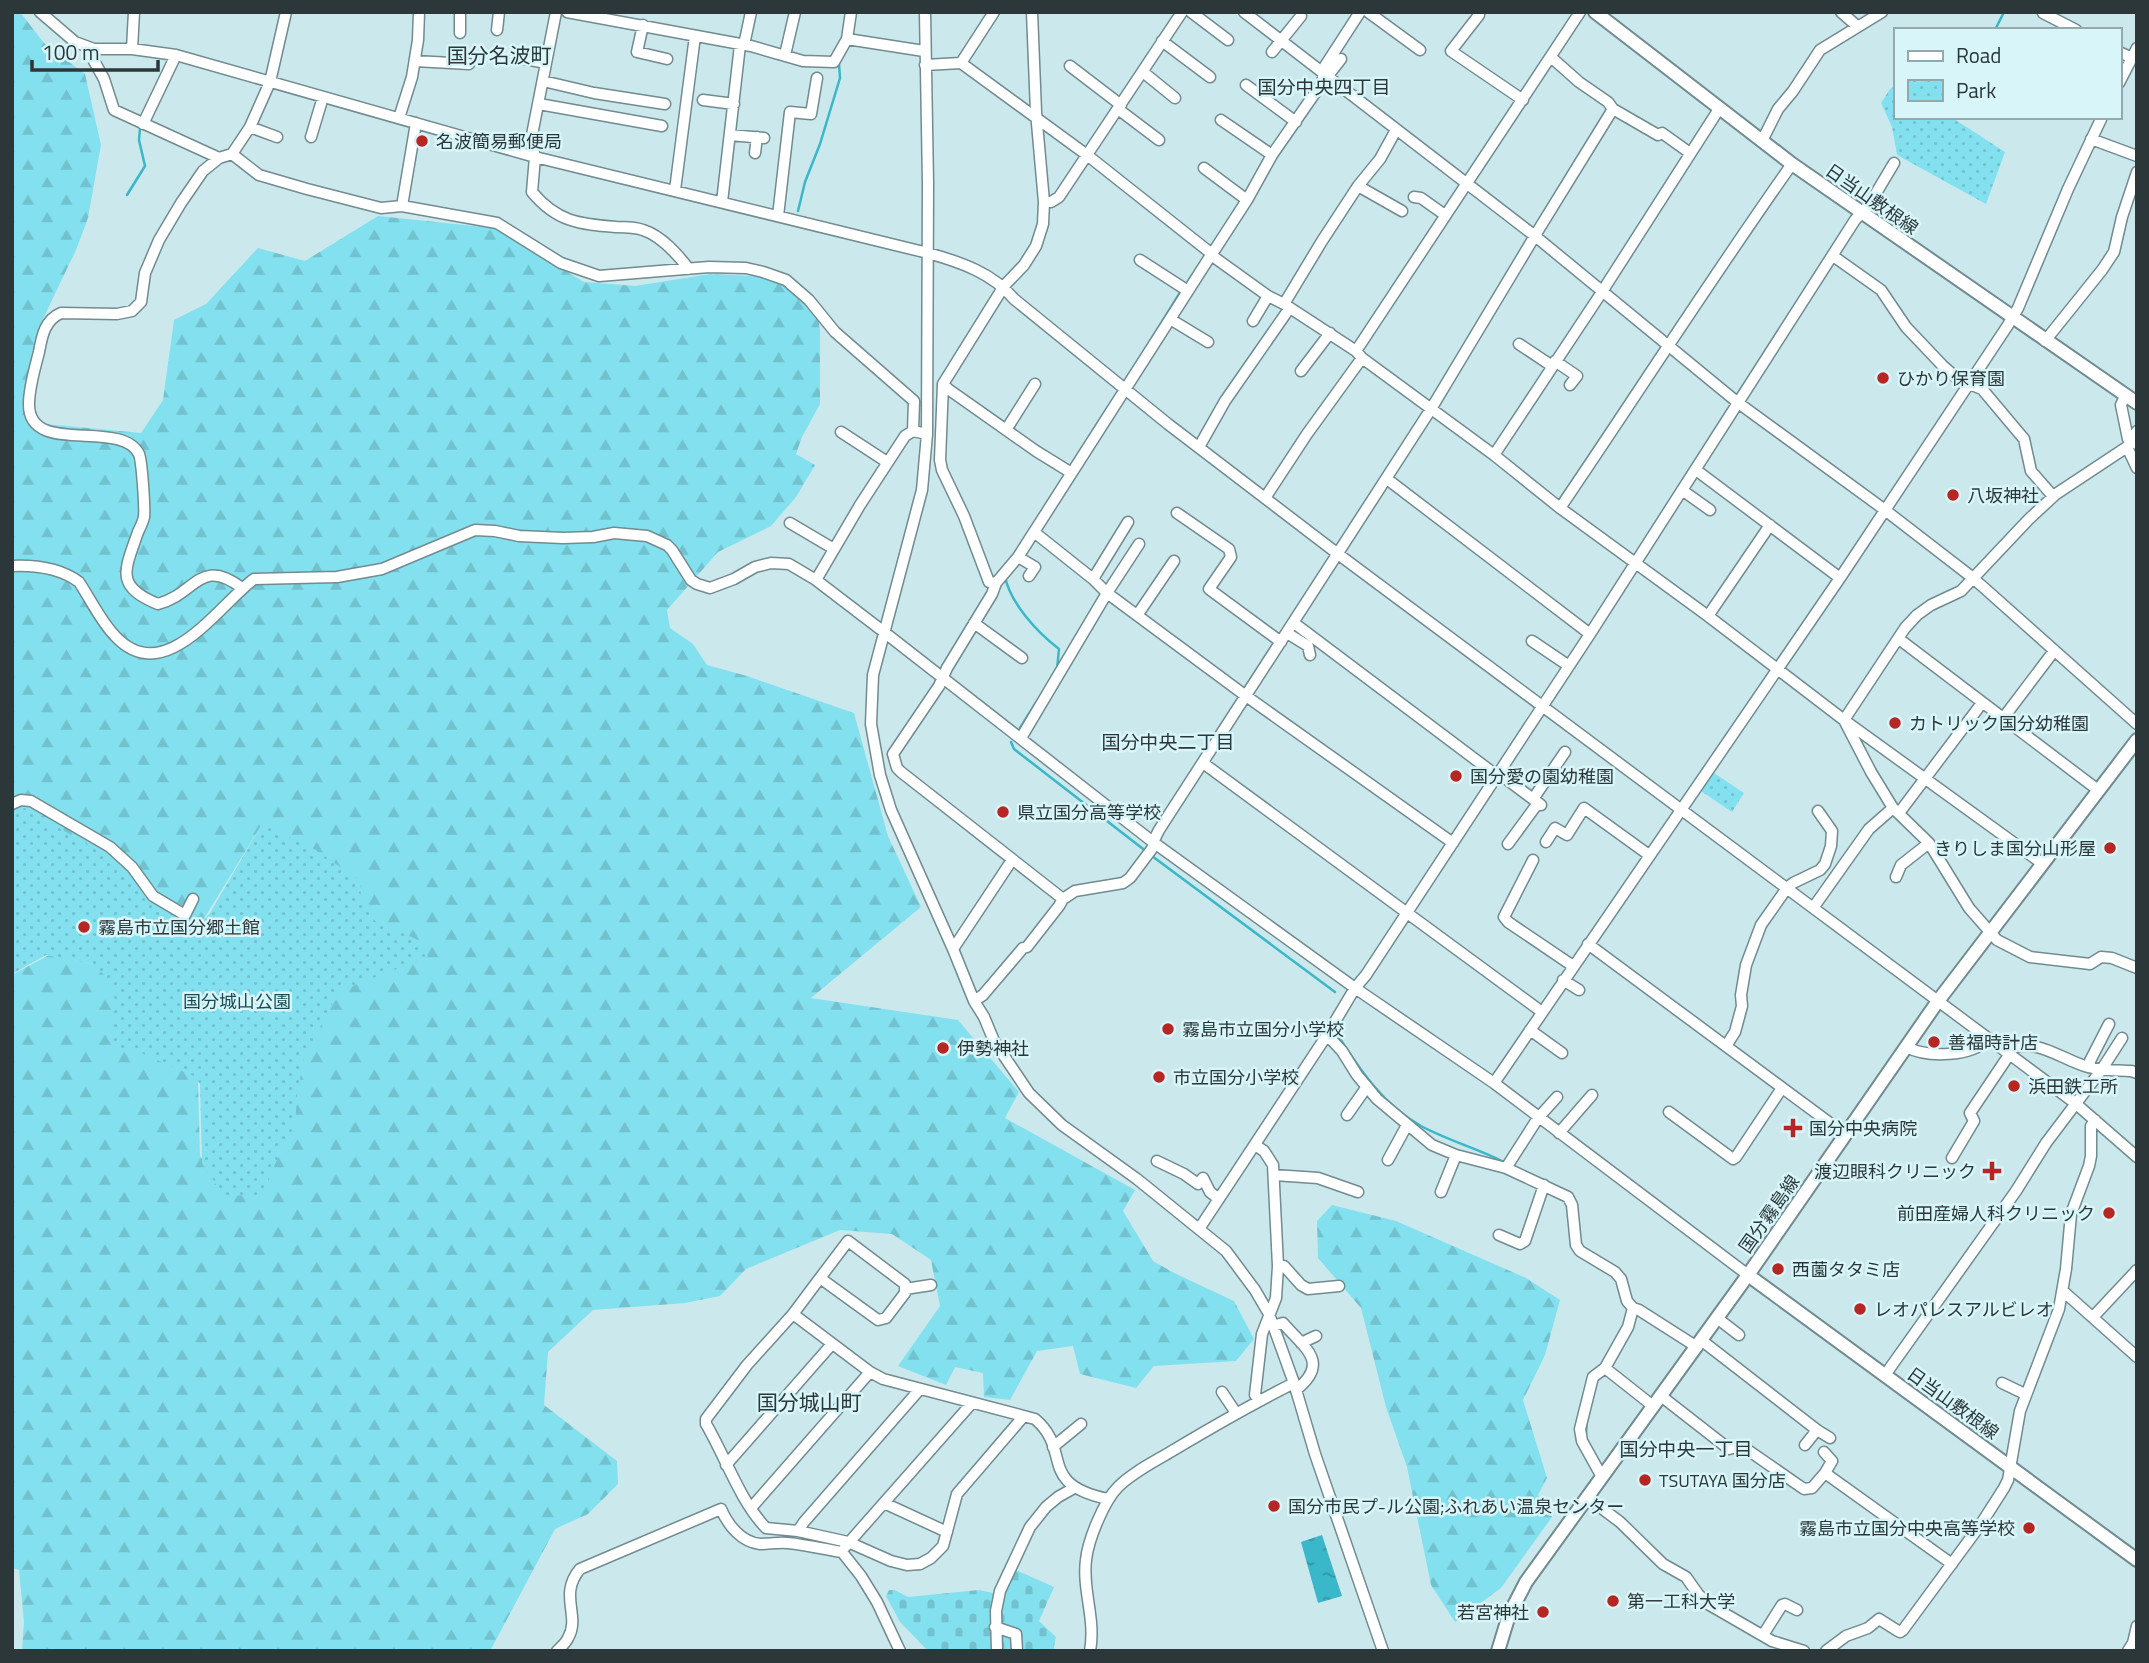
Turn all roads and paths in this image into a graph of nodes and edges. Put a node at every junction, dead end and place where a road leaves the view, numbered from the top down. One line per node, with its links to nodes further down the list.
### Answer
1 (40, 12): 38 (street)
2 (134, 12): 39 (street)
3 (286, 12): 63 (street)
4 (419, 12): 51 (street)
5 (460, 12): 30 (street)
6 (499, 12): 29 (street)
7 (551, 12): 52 (street)
8 (567, 12): 26 (street)
9 (751, 12): 36 (street)
10 (795, 12): 45 (street)
11 (851, 12): 32 (street)
12 (925, 12): 41 (street)
13 (995, 12): 53 (street)
14 (1032, 12): 76 (street)
15 (1182, 12): 34 (street)
16 (1191, 12): 33 (street)
17 (1580, 12): 47 (street)
18 (1595, 12): 73 (main road, 日当山敷根線)
19 (1841, 12): 27 (street)
20 (1882, 12): 27 (street)
21 (1247, 13): 35 (street)
22 (1366, 13): 40 (street); 58 (street)
23 (2043, 13): 28 (street)
24 (1479, 15): 68 (street)
25 (1301, 16): 35 (street)
26 (643, 25): 31 (street); 49 (street)
27 (1857, 26): 90 (street)
28 (2072, 28)
29 (497, 30)
30 (460, 33)
31 (695, 36): 36 (street); 105 (street)
32 (849, 39): 41 (street); 45 (street)
33 (1228, 40)
34 (1162, 41): 57 (street); 59 (street)
35 (1281, 41): 42 (street); 58 (street)
36 (742, 45): 45 (street); 71 (street)
37 (2137, 48): 48 (street)
38 (94, 49): 39 (street); 81 (street)
39 (132, 49): 44 (street)
40 (1420, 50)
41 (925, 51): 55 (street)
42 (1272, 52)
43 (2121, 53): 48 (street)
44 (176, 55): 63 (street); 81 (street)
45 (785, 55)
46 (515, 57): 52 (street)
47 (1552, 58): 68 (street); 74 (street)
48 (2132, 58): 61 (street)
49 (667, 59)
50 (1341, 59): 58 (street)
51 (415, 61): 54 (street); 75 (street)
52 (547, 63): 62 (street)
53 (961, 63): 55 (street); 76 (street)
54 (469, 64)
55 (925, 65): 116 (street)
56 (1070, 66): 72 (street)
57 (1143, 72): 66 (street); 72 (street)
58 (1325, 76): 77 (street); 84 (street)
59 (1210, 77)
60 (817, 78): 114 (street)
61 (2121, 79)
62 (543, 81): 69 (street); 70 (street)
63 (270, 82): 65 (street); 83 (street)
64 (1246, 85): 77 (street)
65 (323, 97): 75 (street); 87 (street)
66 (1175, 98)
67 (703, 100): 71 (street)
68 (1523, 100): 103 (street)
69 (539, 104): 82 (street); 97 (street)
70 (665, 104)
71 (734, 104): 85 (street)
72 (1119, 107): 89 (street); 95 (street)
73 (1719, 108): 90 (main road, 日当山敷根線); 93 (street)
74 (1613, 109): 93 (street); 115 (street)
75 (400, 118): 80 (street)
76 (1038, 118): 95 (street); 109 (street)
77 (1292, 119): 91 (street)
78 (2101, 119): 88 (street)
79 (1221, 120): 91 (street)
80 (416, 123): 97 (street); 110 (street)
81 (143, 124): 98 (street)
82 (662, 126)
83 (250, 127): 86 (street); 94 (street)
84 (1396, 130): 103 (street); 104 (street)
85 (730, 135): 92 (street); 108 (street)
86 (277, 137)
87 (311, 137)
88 (2091, 139): 96 (street); 126 (street)
89 (1159, 140)
90 (1762, 141): 100 (main road, 日当山敷根線)
91 (1268, 152): 106 (street)
92 (755, 153)
93 (1690, 153): 123 (street)
94 (232, 154): 98 (street); 110 (street)
95 (1087, 155): 109 (street); 117 (street)
96 (2137, 156)
97 (535, 157): 105 (street); 120 (street)
98 (219, 158): 183 (street)
99 (1894, 163): 112 (street)
100 (1792, 164): 112 (main road, 日当山敷根線); 133 (street)
101 (1204, 168): 106 (street)
102 (2137, 172): 130 (street)
103 (1465, 184): 113 (street); 115 (street)
104 (1358, 186): 111 (street); 125 (street)
105 (675, 190): 108 (street)
106 (1244, 197): 117 (street)
107 (1414, 197): 113 (street)
108 (722, 202): 114 (street)
109 (1044, 202): 121 (street)
110 (402, 206): 120 (street)
111 (1402, 211)
112 (1862, 213): 118 (street); 126 (main road, 日当山敷根線)
113 (1445, 215): 134 (street)
114 (778, 216): 116 (street)
115 (1535, 236): 123 (street); 145 (street)
116 (928, 253): 121 (street); 150 (street)
117 (1210, 253): 122 (street); 124 (street)
118 (1833, 256): 137 (street); 143 (street)
119 (1140, 260): 122 (street)
120 (689, 269): 147 (street)
121 (1004, 286): 138 (street); 141 (street)
122 (1184, 289): 127 (street)
123 (1602, 289): 133 (street); 135 (street)
124 (1268, 296): 125 (street); 128 (street)
125 (1286, 307): 129 (street); 152 (street)
126 (2012, 317): 130 (main road, 日当山敷根線); 137 (street)
127 (1170, 319): 131 (street); 141 (street)
128 (1253, 321)
129 (1331, 334): 134 (street); 136 (street)
130 (2045, 341): 142 (main road, 日当山敷根線)
131 (1209, 342)
132 (1519, 344): 135 (street)
133 (1668, 346): 143 (street); 162 (street)
134 (1359, 355): 145 (street); 161 (street)
135 (1553, 363): 140 (street); 153 (street)
136 (1301, 371)
137 (1971, 383): 160 (street); 164 (street)
138 (943, 384): 146 (street); 182 (street)
139 (1035, 384): 146 (street)
140 (1570, 386)
141 (1123, 387): 152 (street); 157 (street)
142 (2125, 396): 144 (main road, 日当山敷根線); 151 (street)
143 (1737, 402): 156 (street); 164 (street)
144 (2137, 403)
145 (1432, 409): 153 (street); 158 (street)
146 (1006, 430): 157 (street)
147 (913, 431): 150 (street); 154 (street)
148 (2137, 431): 151 (street)
149 (841, 432): 154 (street)
150 (927, 434): 189 (street)
151 (2132, 443): 155 (street); 160 (street)
152 (1199, 447): 161 (street)
153 (1494, 455): 162 (street)
154 (887, 462): 171 (street)
155 (2137, 468)
156 (1696, 470): 159 (street); 168 (street)
157 (1068, 471): 169 (street)
158 (1387, 479): 172 (street); 190 (street)
159 (1682, 490): 163 (street); 175 (street)
160 (2056, 494): 179 (street)
161 (1265, 498): 172 (street)
162 (1560, 508): 175 (street)
163 (1710, 510)
164 (1885, 510): 178 (street); 179 (street)
165 (1177, 513): 191 (street)
166 (1128, 522): 180 (street)
167 (790, 523): 171 (street)
168 (1770, 525): 178 (street); 186 (street)
169 (1034, 532): 173 (street); 180 (street)
170 (1139, 544): 184 (street)
171 (834, 549): 181 (street)
172 (1338, 554): 188 (street); 202 (street)
173 (1018, 556): 177 (street); 182 (street)
174 (1174, 562): 185 (street)
175 (1635, 564): 186 (street); 190 (street)
176 (12, 566): 183 (street)
177 (1029, 576)
178 (1840, 578): 198 (street)
179 (1973, 578): 192 (street); 194 (street)
180 (1093, 579): 184 (street)
181 (816, 580): 183 (street); 189 (street)
182 (996, 583): 187 (street)
183 (242, 588)
184 (1107, 593): 185 (street); 206 (street)
185 (1138, 614): 200 (street)
186 (1708, 616): 198 (street)
187 (974, 623): 196 (street); 199 (street)
188 (1294, 623): 191 (street); 210 (street)
189 (884, 632): 199 (street); 235 (street)
190 (1590, 634): 197 (street)
191 (1284, 637): 195 (street); 200 (street)
192 (1899, 639): 201 (street); 204 (street)
193 (1532, 641): 197 (street)
194 (2054, 651): 203 (street); 205 (street)
195 (1310, 655)
196 (1022, 658)
197 (1569, 666): 202 (street)
198 (1777, 668): 204 (street); 215 (street)
199 (943, 677): 206 (street); 224 (street)
200 (1246, 696): 209 (street); 219 (street)
201 (1982, 703): 203 (street); 211 (street)
202 (1543, 706): 210 (street); 215 (street)
203 (2004, 718): 212 (street)
204 (1844, 720): 211 (street); 216 (street)
205 (2137, 724)
206 (1021, 738): 221 (street)
207 (2137, 740): 212 (main road, 国分霧島線)
208 (1565, 752): 213 (street)
209 (1203, 763): 221 (street); 232 (street)
210 (1498, 775): 213 (street); 219 (street)
211 (1927, 778): 216 (street); 226 (street)
212 (2098, 789): 226 (main road, 国分霧島線)
213 (1538, 802): 222 (street)
214 (12, 804): 230 (street)
215 (1680, 810): 223 (street); 228 (street)
216 (1896, 810): 220 (street); 231 (street)
217 (1818, 811): 228 (street)
218 (1546, 842): 223 (street)
219 (1453, 843): 232 (street)
220 (1929, 843): 227 (street); 233 (street)
221 (1153, 844): 229 (street); 239 (street)
222 (1508, 844)
223 (1649, 855): 234 (street)
224 (1012, 860): 229 (street); 235 (street)
225 (1533, 860): 236 (street)
226 (2043, 864): 233 (main road, 国分霧島線)
227 (1896, 877)
228 (1787, 888): 231 (street); 249 (street)
229 (1063, 899): 241 (street)
230 (193, 900)
231 (1813, 908): 242 (street)
232 (1406, 913): 239 (street); 243 (street)
233 (1990, 933): 237 (street); 242 (main road, 国分霧島線)
234 (1588, 944): 236 (street); 249 (street)
235 (953, 949): 241 (street)
236 (1573, 966): 238 (street)
237 (2137, 968)
238 (1563, 980): 240 (street); 243 (street)
239 (1355, 988): 246 (street); 256 (street)
240 (1580, 990)
241 (974, 1001): 281 (street)
242 (1938, 1002): 248 (street); 250 (main road, 国分霧島線)
243 (1542, 1012): 245 (street)
244 (2109, 1024): 253 (street)
245 (1530, 1030): 251 (street); 256 (street)
246 (1327, 1035): 257 (street); 269 (street)
247 (2122, 1038): 254 (street)
248 (1988, 1039): 250 (street); 252 (street)
249 (1726, 1046): 258 (street)
250 (1906, 1047): 268 (main road, 国分霧島線)
251 (1562, 1053)
252 (2007, 1053): 253 (street); 261 (street); 272 (street)
253 (2090, 1067): 254 (street)
254 (2102, 1069): 255 (street); 261 (street)
255 (2137, 1073)
256 (1494, 1083): 264 (street)
257 (1366, 1088): 263 (street); 266 (street)
258 (1782, 1088): 262 (street); 268 (street)
259 (1592, 1095): 267 (street)
260 (1557, 1097): 264 (street)
261 (2075, 1103): 265 (street); 305 (street)
262 (1670, 1112)
263 (1347, 1115)
264 (1538, 1118): 267 (street); 275 (street)
265 (2095, 1119): 271 (street); 290 (street)
266 (1407, 1125): 270 (street); 273 (street)
267 (1559, 1133): 285 (street)
268 (1846, 1135): 285 (main road, 国分霧島線)
269 (1255, 1144): 276 (street); 280 (street)
270 (1456, 1155): 275 (street); 279 (street)
271 (2137, 1157)
272 (1952, 1158)
273 (1388, 1160)
274 (1157, 1161): 280 (street)
275 (1506, 1168): 277 (street)
276 (1274, 1175): 278 (street); 283 (street)
277 (1544, 1185): 282 (street); 291 (street)
278 (1358, 1192)
279 (1441, 1192)
280 (1219, 1199): 281 (street)
281 (1199, 1229): 293 (street)
282 (1499, 1235)
283 (1278, 1266): 288 (street); 293 (street)
284 (2137, 1270): 294 (street)
285 (1748, 1275): 295 (main road, 国分霧島線); 305 (main road, 日当山敷根線)
286 (820, 1278): 289 (street); 289 (street); 292 (street)
287 (931, 1285): 289 (street)
288 (1339, 1286)
289 (905, 1289)
290 (2063, 1291): 294 (street); 310 (street)
291 (1630, 1305): 300 (street); 303 (street)
292 (793, 1314): 301 (street); 322 (street)
293 (1269, 1314): 296 (street); 311 (street)
294 (2093, 1317): 302 (street)
295 (1717, 1318): 297 (street); 300 (main road, 国分霧島線)
296 (1273, 1326): 299 (street); 307 (street)
297 (1739, 1335)
298 (1316, 1336): 299 (street)
299 (1301, 1343): 307 (street)
300 (1699, 1343): 312 (main road, 国分霧島線); 317 (street)
301 (832, 1344): 304 (street); 322 (street)
302 (2137, 1357)
303 (1602, 1370): 312 (street); 325 (street)
304 (870, 1372): 308 (street); 330 (street)
305 (1885, 1375): 323 (main road, 日当山敷根線)
306 (2002, 1383): 310 (street)
307 (1295, 1387): 311 (street); 346 (street)
308 (920, 1389): 313 (street); 331 (street)
309 (1222, 1392): 314 (street)
310 (2025, 1394): 323 (street)
311 (1259, 1400): 314 (street)
312 (1657, 1401): 324 (street); 325 (main road, 国分霧島線)
313 (972, 1403): 315 (street); 329 (street)
314 (1236, 1413): 328 (street)
315 (1023, 1417): 320 (street); 332 (street)
316 (1081, 1424): 320 (street)
317 (1817, 1430): 318 (street); 319 (street)
318 (1830, 1438)
319 (1805, 1446)
320 (1053, 1447): 326 (street)
321 (1824, 1452): 324 (street)
322 (726, 1465): 330 (street)
323 (2011, 1467): 335 (main road, 日当山敷根線); 336 (street)
324 (1825, 1473): 336 (street)
325 (1602, 1477): 327 (main road, 国分霧島線)
326 (1074, 1488): 328 (street); 338 (street)
327 (1588, 1498): 340 (street); 347 (main road, 国分霧島線)
328 (1108, 1499): 345 (street)
329 (884, 1503): 332 (street); 333 (street)
330 (751, 1508): 331 (street)
331 (798, 1531): 333 (street)
332 (947, 1532): 333 (street)
333 (849, 1542): 334 (street)
334 (842, 1552): 341 (street); 342 (street)
335 (2137, 1560)
336 (1952, 1564): 349 (street)
337 (1797, 1610): 340 (street)
338 (995, 1626): 343 (street); 344 (street)
339 (2137, 1626): 350 (street)
340 (1763, 1635): 348 (street)
341 (557, 1651)
342 (900, 1651)
343 (997, 1651)
344 (1017, 1651)
345 (1090, 1651)
346 (1383, 1651)
347 (1499, 1651)
348 (1804, 1651)
349 (1826, 1651)
350 (2128, 1651)

